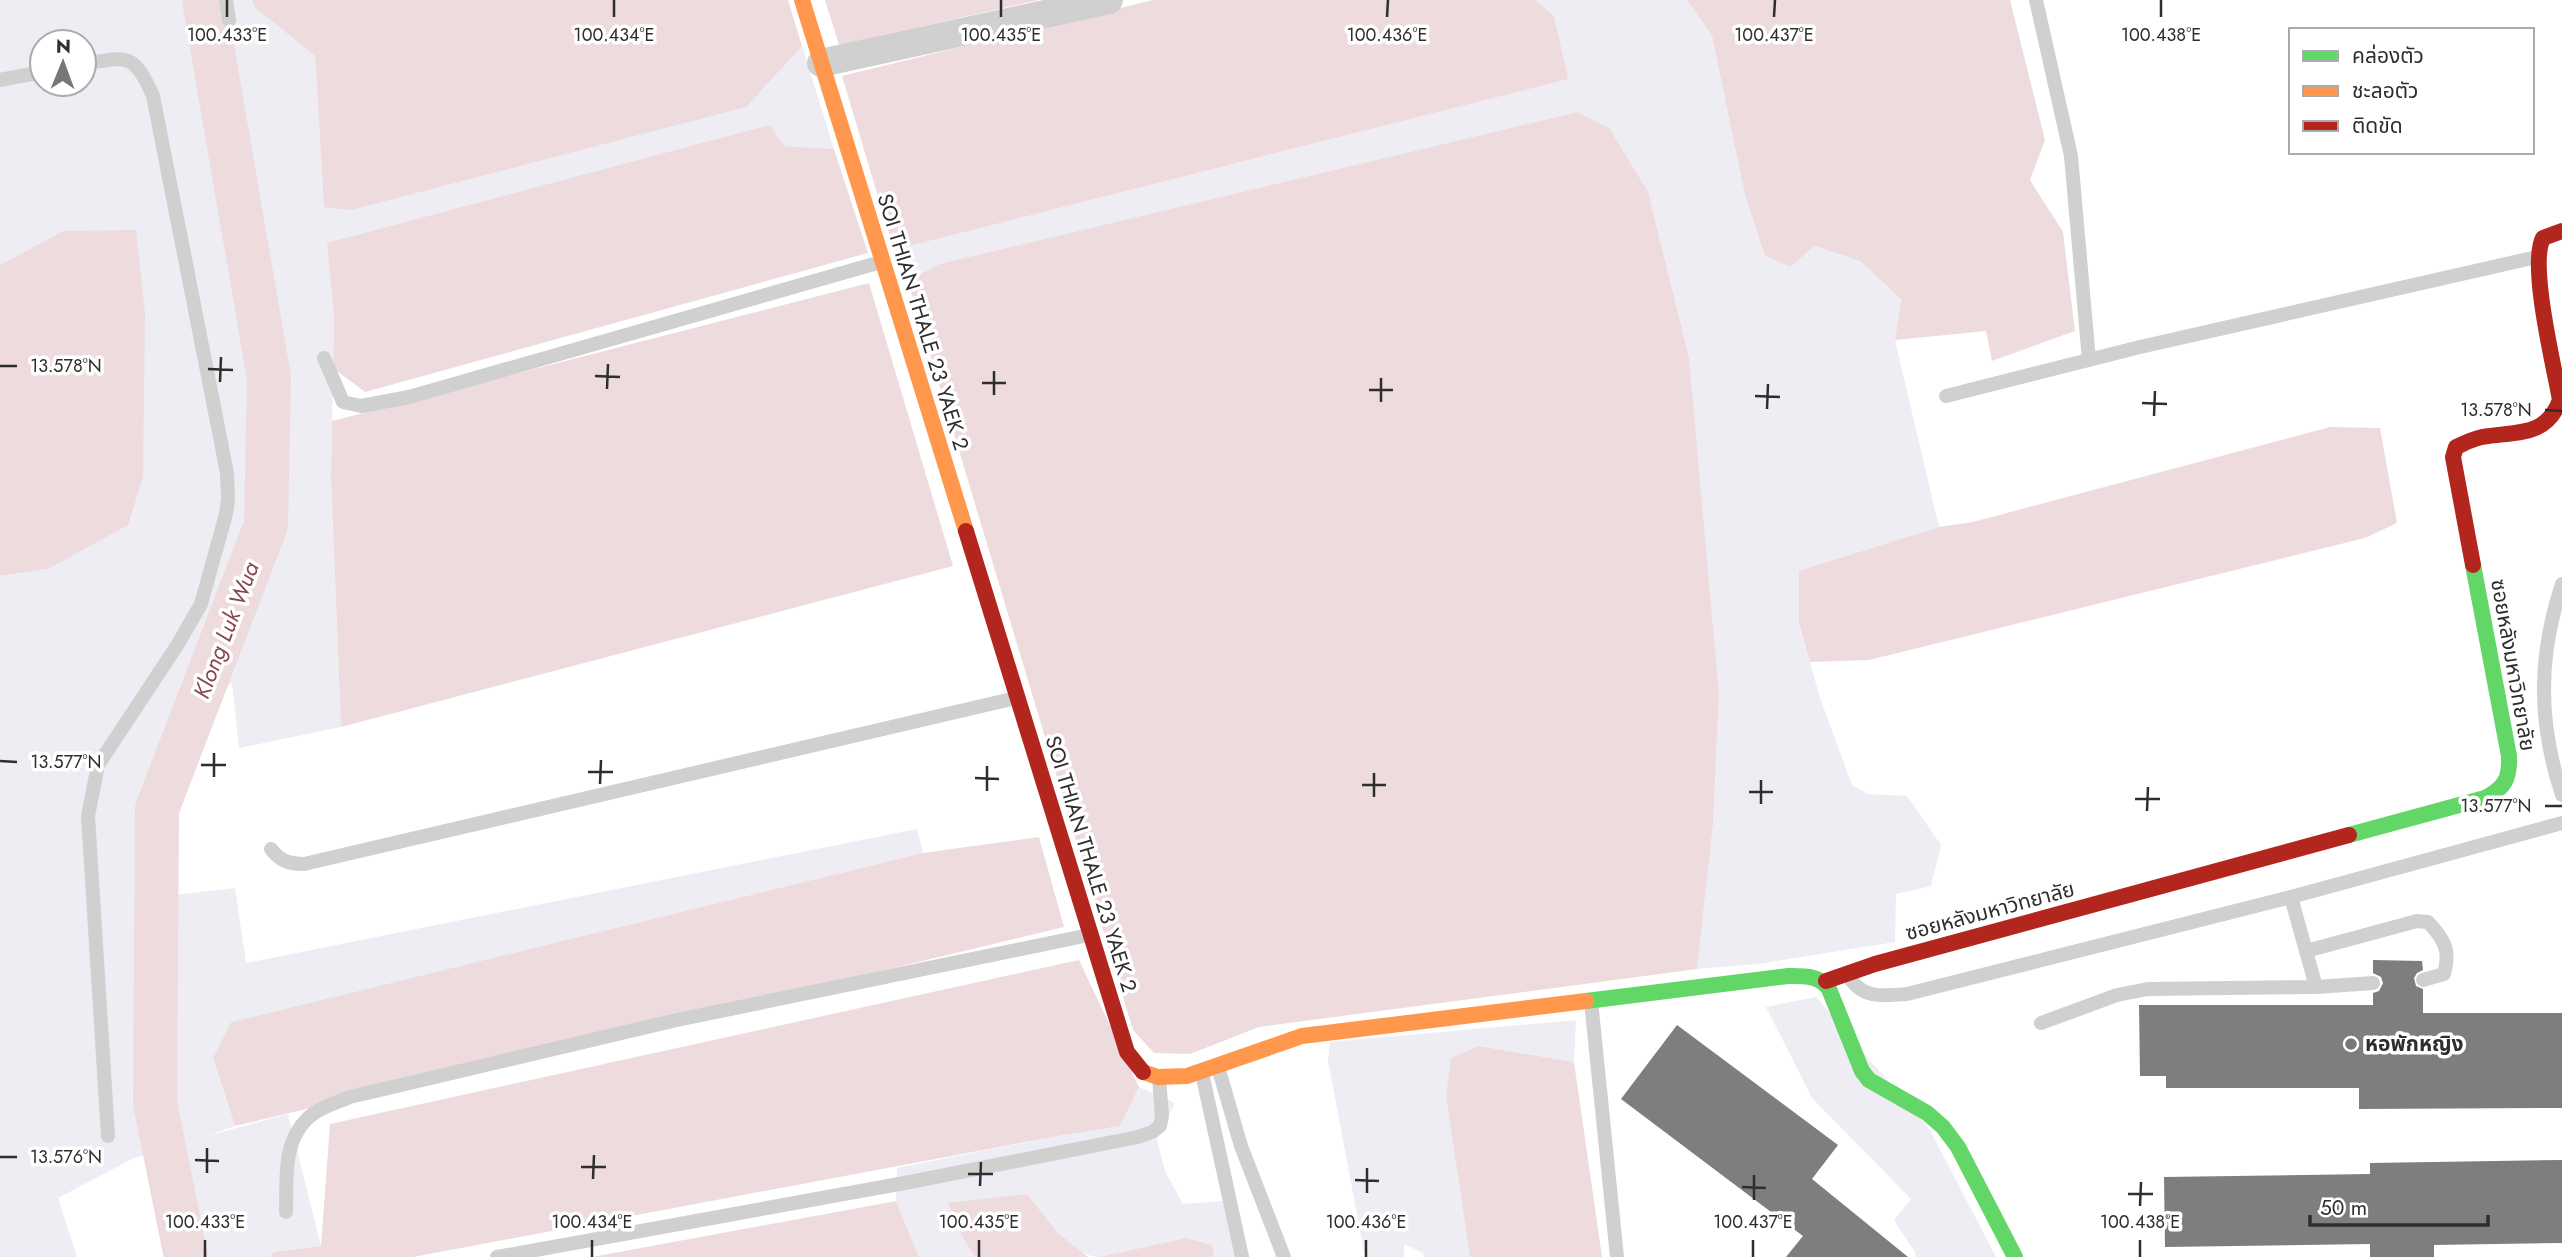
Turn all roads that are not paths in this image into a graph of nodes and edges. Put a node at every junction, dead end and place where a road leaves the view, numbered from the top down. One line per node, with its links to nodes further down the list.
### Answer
1 (226, 0): 5 (lane)
2 (802, 0): 7 (street, SOI THIAN THALE 23 YAEK 2)
3 (1109, 0): 7 (street)
4 (2036, 0): 14 (lane)
5 (229, 20)
6 (98, 62): 34 (lane)
7 (821, 63): 12 (street, SOI THIAN THALE 23 YAEK 2)
8 (28, 75): 9 (lane)
9 (0, 80)
10 (2562, 231): 11 (street)
11 (2538, 257): 14 (lane); 24 (street, ซอยหลังมหาวิทยาลัย)
12 (883, 262): 13 (lane); 17 (street, SOI THIAN THALE 23 YAEK 2)
13 (324, 358)
14 (2089, 360): 15 (lane)
15 (1946, 396)
16 (2562, 584): 18 (lane)
17 (1017, 698): 20 (lane); 22 (street, SOI THIAN THALE 23 YAEK 2)
18 (2562, 795)
19 (2562, 823): 21 (lane)
20 (271, 849)
21 (2291, 897): 23 (lane); 24 (lane)
22 (1090, 934): 33 (street, SOI THIAN THALE 23 YAEK 2); 35 (lane)
23 (2306, 951): 25 (lane); 28 (lane)
24 (1847, 974): 26 (street, ซอยหลังมหาวิทยาลัย)
25 (2423, 979)
26 (1826, 981): 29 (street); 40 (street)
27 (2373, 983): 28 (lane)
28 (2316, 987): 30 (lane)
29 (1590, 1000): 31 (street); 39 (lane)
30 (2041, 1023)
31 (1217, 1066): 32 (street); 38 (lane)
32 (1202, 1072): 33 (street); 37 (lane)
33 (1158, 1077): 36 (lane)
34 (108, 1136)
35 (286, 1212)
36 (497, 1257)
37 (1242, 1257)
38 (1284, 1257)
39 (1617, 1257)
40 (2015, 1257)

